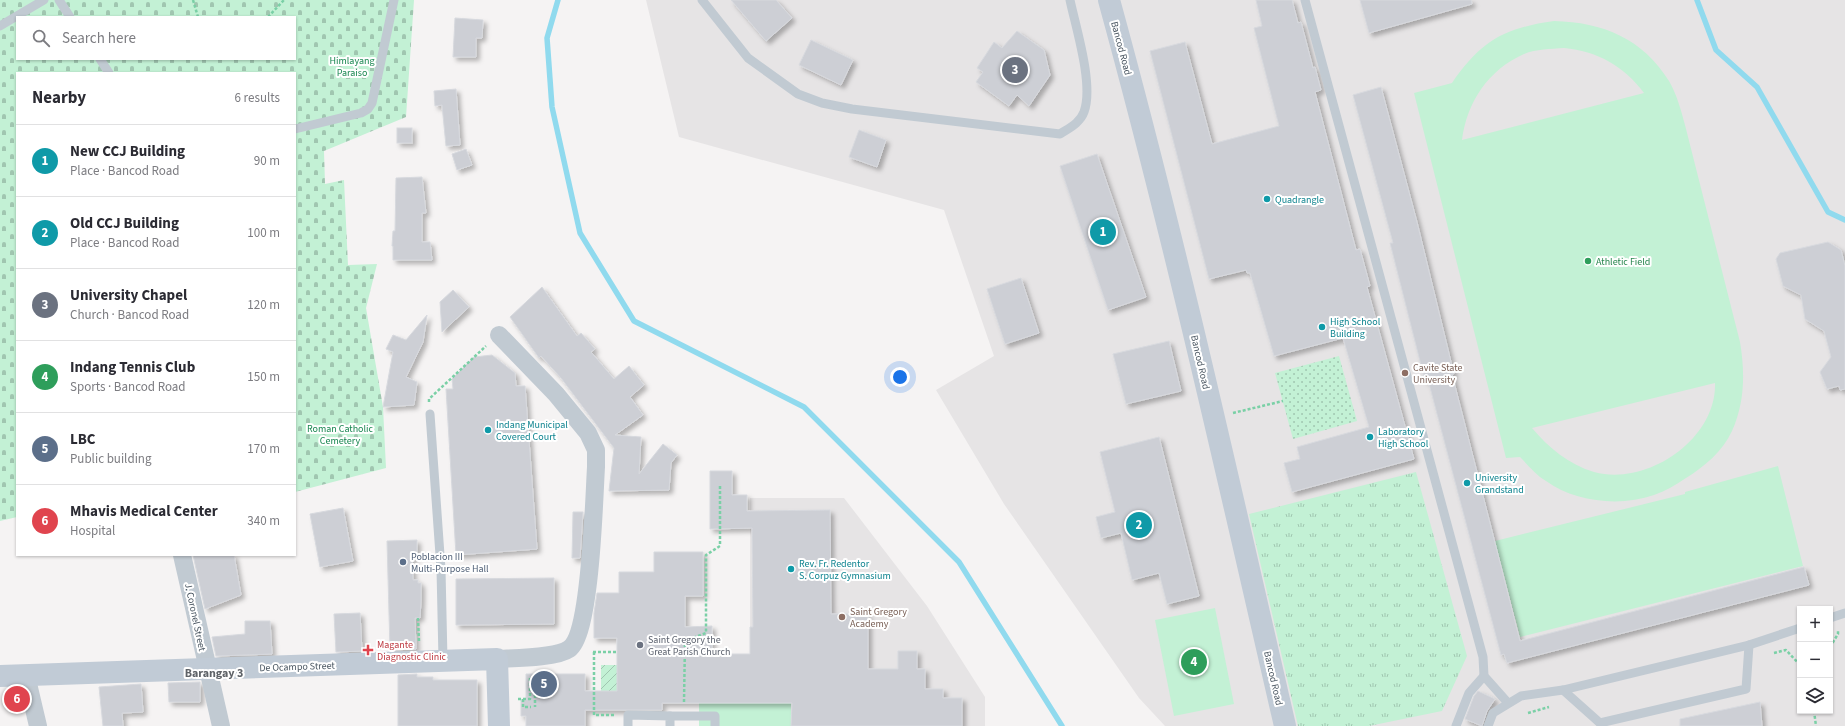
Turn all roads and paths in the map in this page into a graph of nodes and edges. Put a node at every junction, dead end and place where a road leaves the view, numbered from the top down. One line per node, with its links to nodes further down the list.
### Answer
1 (44, 0): 10 (lane)
2 (59, 0): 11 (lane)
3 (193, 0): 12 (path)
4 (284, 0): 13 (path)
5 (394, 0): 18 (lane)
6 (702, 0): 7 (lane)
7 (1070, 0)
8 (1109, 0): 54 (street, Bancod Road)
9 (1305, 0): 39 (lane)
10 (17, 16)
11 (69, 16)
12 (198, 16)
13 (269, 16)
14 (16, 17): 15 (lane)
15 (0, 26)
16 (101, 60): 17 (lane)
17 (108, 72)
18 (296, 129)
19 (499, 335): 21 (path); 32 (street)
20 (1283, 401): 22 (path)
21 (430, 414): 33 (lane)
22 (1228, 414)
23 (720, 485): 41 (path)
24 (182, 556): 36 (street, J. Coronel Street)
25 (1845, 613): 26 (lane)
26 (1833, 617)
27 (418, 618): 30 (path)
28 (1797, 629): 29 (lane)
29 (1749, 645): 34 (lane); 40 (lane)
30 (419, 646)
31 (617, 652): 46 (path)
32 (497, 659): 33 (street, De Ocampo Street); 50 (street)
33 (443, 660): 36 (street, De Ocampo Street)
34 (1748, 660): 35 (path); 40 (lane)
35 (1797, 662)
36 (208, 669): 38 (street, De Ocampo Street); 49 (street, J. Coronel Street)
37 (0, 676): 38 (street, De Ocampo Street)
38 (26, 676): 48 (street)
39 (1484, 676): 42 (lane); 55 (lane)
40 (1563, 690): 42 (lane)
41 (684, 703)
42 (1508, 703): 56 (lane)
43 (531, 707): 44 (path)
44 (535, 707)
45 (1814, 714): 57 (path)
46 (628, 715): 47 (lane); 51 (lane)
47 (670, 716): 52 (lane); 53 (lane)
48 (38, 726)
49 (221, 726)
50 (499, 726)
51 (628, 726)
52 (670, 726)
53 (715, 726)
54 (1284, 726)
55 (1456, 726)
56 (1488, 726)
57 (1816, 726)

